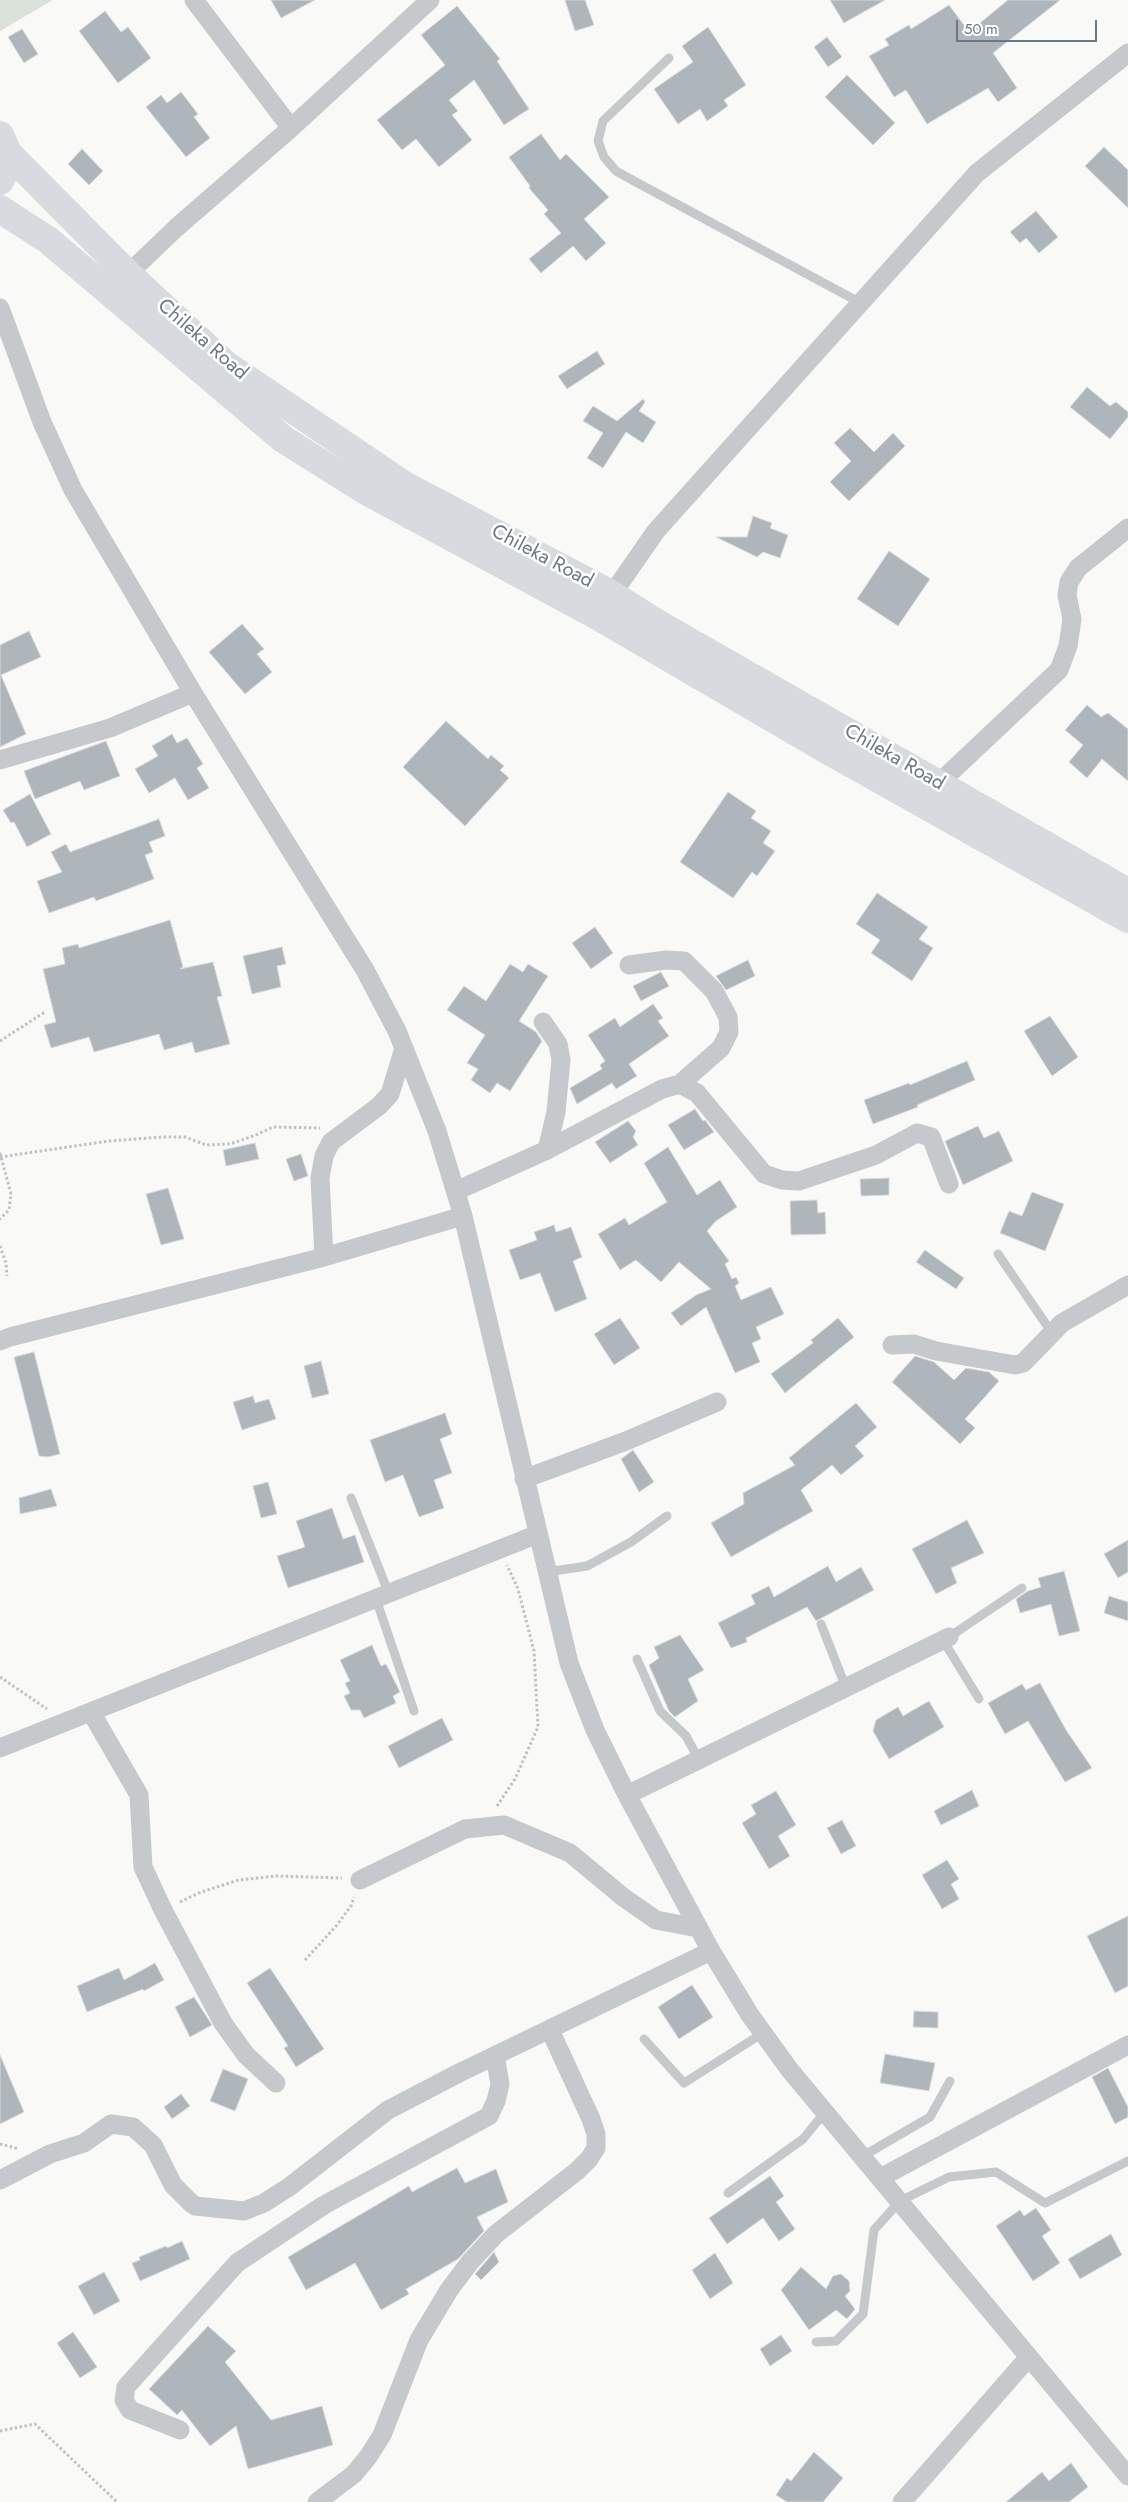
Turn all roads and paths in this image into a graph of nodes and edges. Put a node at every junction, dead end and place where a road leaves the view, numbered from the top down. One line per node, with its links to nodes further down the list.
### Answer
1 (194, 0): 5 (street)
2 (430, 0): 5 (street)
3 (1128, 53): 10 (street)
4 (668, 58): 10 (lane)
5 (291, 128): 9 (street)
6 (4, 144): 7 (highway, Chileka Road); 9 (highway, Chileka Road)
7 (0, 180)
8 (0, 209): 13 (highway, Chileka Road)
9 (128, 274): 13 (highway, Chileka Road)
10 (859, 302): 13 (street)
11 (0, 308): 14 (street)
12 (1128, 528): 16 (street)
13 (605, 605): 16 (highway, Chileka Road); 18 (highway, Chileka Road)
14 (193, 693): 15 (street); 23 (street)
15 (0, 760)
16 (938, 784): 17 (highway, Chileka Road)
17 (1128, 892)
18 (1128, 919)
19 (629, 966): 24 (street)
20 (45, 1012): 22 (path)
21 (543, 1022): 26 (street)
22 (0, 1041)
23 (404, 1048): 25 (street); 30 (street)
24 (680, 1084): 26 (street); 29 (street)
25 (353, 1125): 27 (path); 35 (street)
26 (547, 1150): 30 (street)
27 (1, 1155): 28 (path); 32 (path)
28 (0, 1163)
29 (949, 1184)
30 (456, 1191): 31 (street)
31 (463, 1216): 35 (street); 42 (street)
32 (0, 1219)
33 (0, 1246): 36 (path)
34 (998, 1254): 38 (lane)
35 (324, 1257): 39 (street)
36 (7, 1276)
37 (1128, 1285): 38 (street)
38 (1052, 1333): 40 (street)
39 (0, 1341)
40 (892, 1345)
41 (717, 1402): 42 (street)
42 (524, 1479): 45 (street)
43 (351, 1498): 49 (lane)
44 (667, 1516): 47 (lane)
45 (538, 1534): 46 (street); 47 (street)
46 (500, 1548): 49 (street); 62 (path)
47 (547, 1572): 61 (street)
48 (1022, 1588): 51 (lane)
49 (382, 1596): 56 (lane); 57 (street)
50 (821, 1624): 54 (lane)
51 (946, 1638): 54 (street); 55 (lane)
52 (637, 1659): 60 (lane)
53 (0, 1677): 58 (path)
54 (846, 1688): 60 (street)
55 (979, 1699)
56 (414, 1711)
57 (91, 1712): 58 (street); 64 (street)
58 (64, 1721): 59 (street)
59 (0, 1748)
60 (699, 1760): 61 (street)
61 (627, 1795): 65 (street)
62 (492, 1810)
63 (360, 1880): 64 (path); 65 (street); 67 (path)
64 (163, 1910): 74 (street)
65 (698, 1928): 66 (street)
66 (711, 1951): 68 (street); 69 (street)
67 (305, 1960)
68 (550, 2030): 72 (street); 88 (street)
69 (763, 2033): 70 (lane); 75 (street)
70 (644, 2039)
71 (1128, 2044): 78 (street)
72 (495, 2056): 79 (street); 84 (street)
73 (950, 2081): 76 (lane)
74 (276, 2083)
75 (825, 2111): 76 (street); 80 (lane)
76 (863, 2156): 78 (street)
77 (1128, 2161): 81 (lane)
78 (880, 2178): 81 (street)
79 (0, 2180)
80 (728, 2193)
81 (900, 2201): 82 (lane); 83 (street)
82 (816, 2342)
83 (1029, 2357): 86 (street); 89 (street)
84 (180, 2430)
85 (0, 2431): 87 (path)
86 (1128, 2476)
87 (116, 2502)
88 (316, 2502)
89 (902, 2502)

